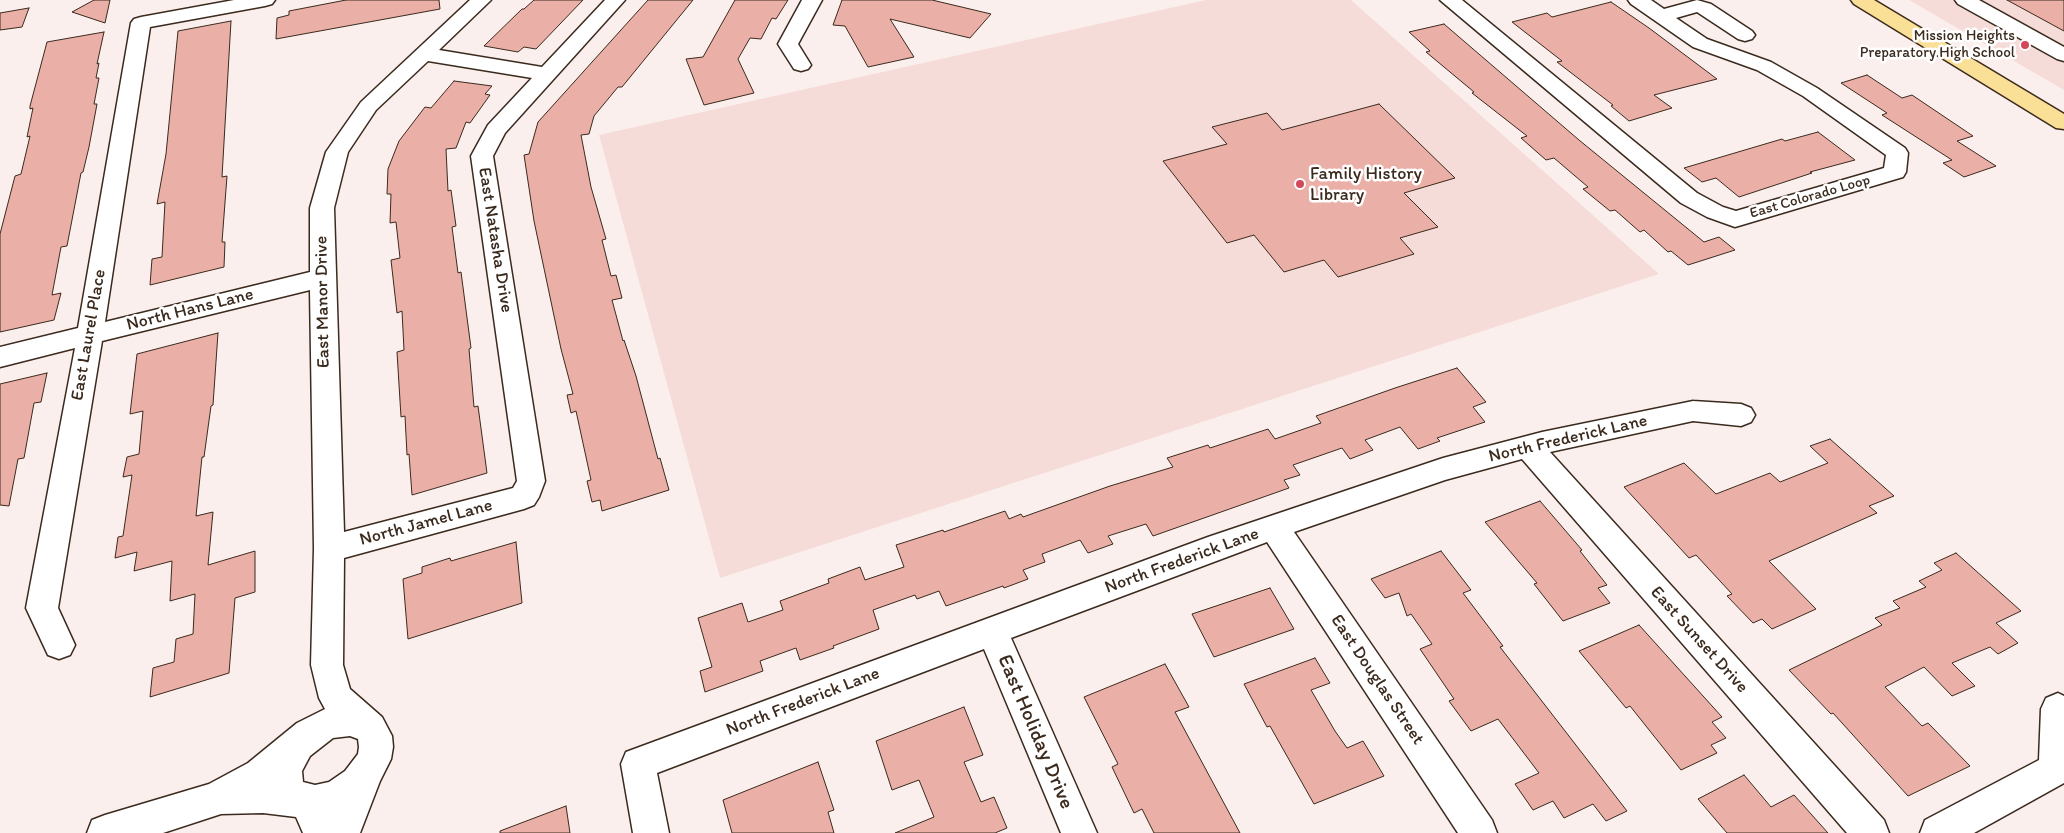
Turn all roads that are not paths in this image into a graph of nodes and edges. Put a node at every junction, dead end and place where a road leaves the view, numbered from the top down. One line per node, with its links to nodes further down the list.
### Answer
1 (265, 0): 19 (street, East Laurel Place)
2 (481, 0): 12 (street, East Manor Drive)
3 (615, 0): 15 (street, East Natasha Drive)
4 (812, 0): 14 (street)
5 (1450, 0): 10 (street, East Colorado Loop)
6 (1638, 0): 10 (street, East Colorado Loop)
7 (1860, 0): 17 (main road)
8 (1890, 0): 16 (main road)
9 (1965, 0): 13 (street)
10 (1661, 16): 11 (street)
11 (1745, 35)
12 (423, 54): 15 (street); 18 (street, East Manor Drive)
13 (2064, 55)
14 (801, 65)
15 (547, 74): 23 (street, East Natasha Drive)
16 (2064, 102)
17 (2064, 123)
18 (322, 278): 19 (street, North Hans Lane); 25 (street, East Manor Drive)
19 (90, 335): 20 (street, North Hans Lane); 27 (street, East Laurel Place)
20 (0, 357)
21 (1741, 414): 22 (street, North Frederick Lane)
22 (1528, 447): 24 (street, North Frederick Lane); 41 (street, East Sunset Drive)
23 (524, 497): 25 (street, North Jamel Lane)
24 (1274, 527): 26 (street, North Frederick Lane); 40 (street, East Douglas Street)
25 (329, 549): 28 (street, East Manor Drive)
26 (992, 631): 38 (street, North Frederick Lane); 39 (street, East Holiday Drive)
27 (59, 645)
28 (327, 665): 30 (street, East Manor Drive); 31 (street, East Manor Drive)
29 (2058, 709): 42 (street)
30 (361, 722): 31 (street); 32 (street)
31 (299, 743): 33 (street); 34 (street)
32 (367, 771): 34 (street); 37 (street)
33 (216, 799): 34 (street); 35 (street)
34 (305, 801): 36 (street)
35 (105, 833)
36 (322, 833)
37 (342, 833)
38 (651, 833)
39 (1079, 833)
40 (1479, 833)
41 (1870, 833)
42 (1938, 833)

